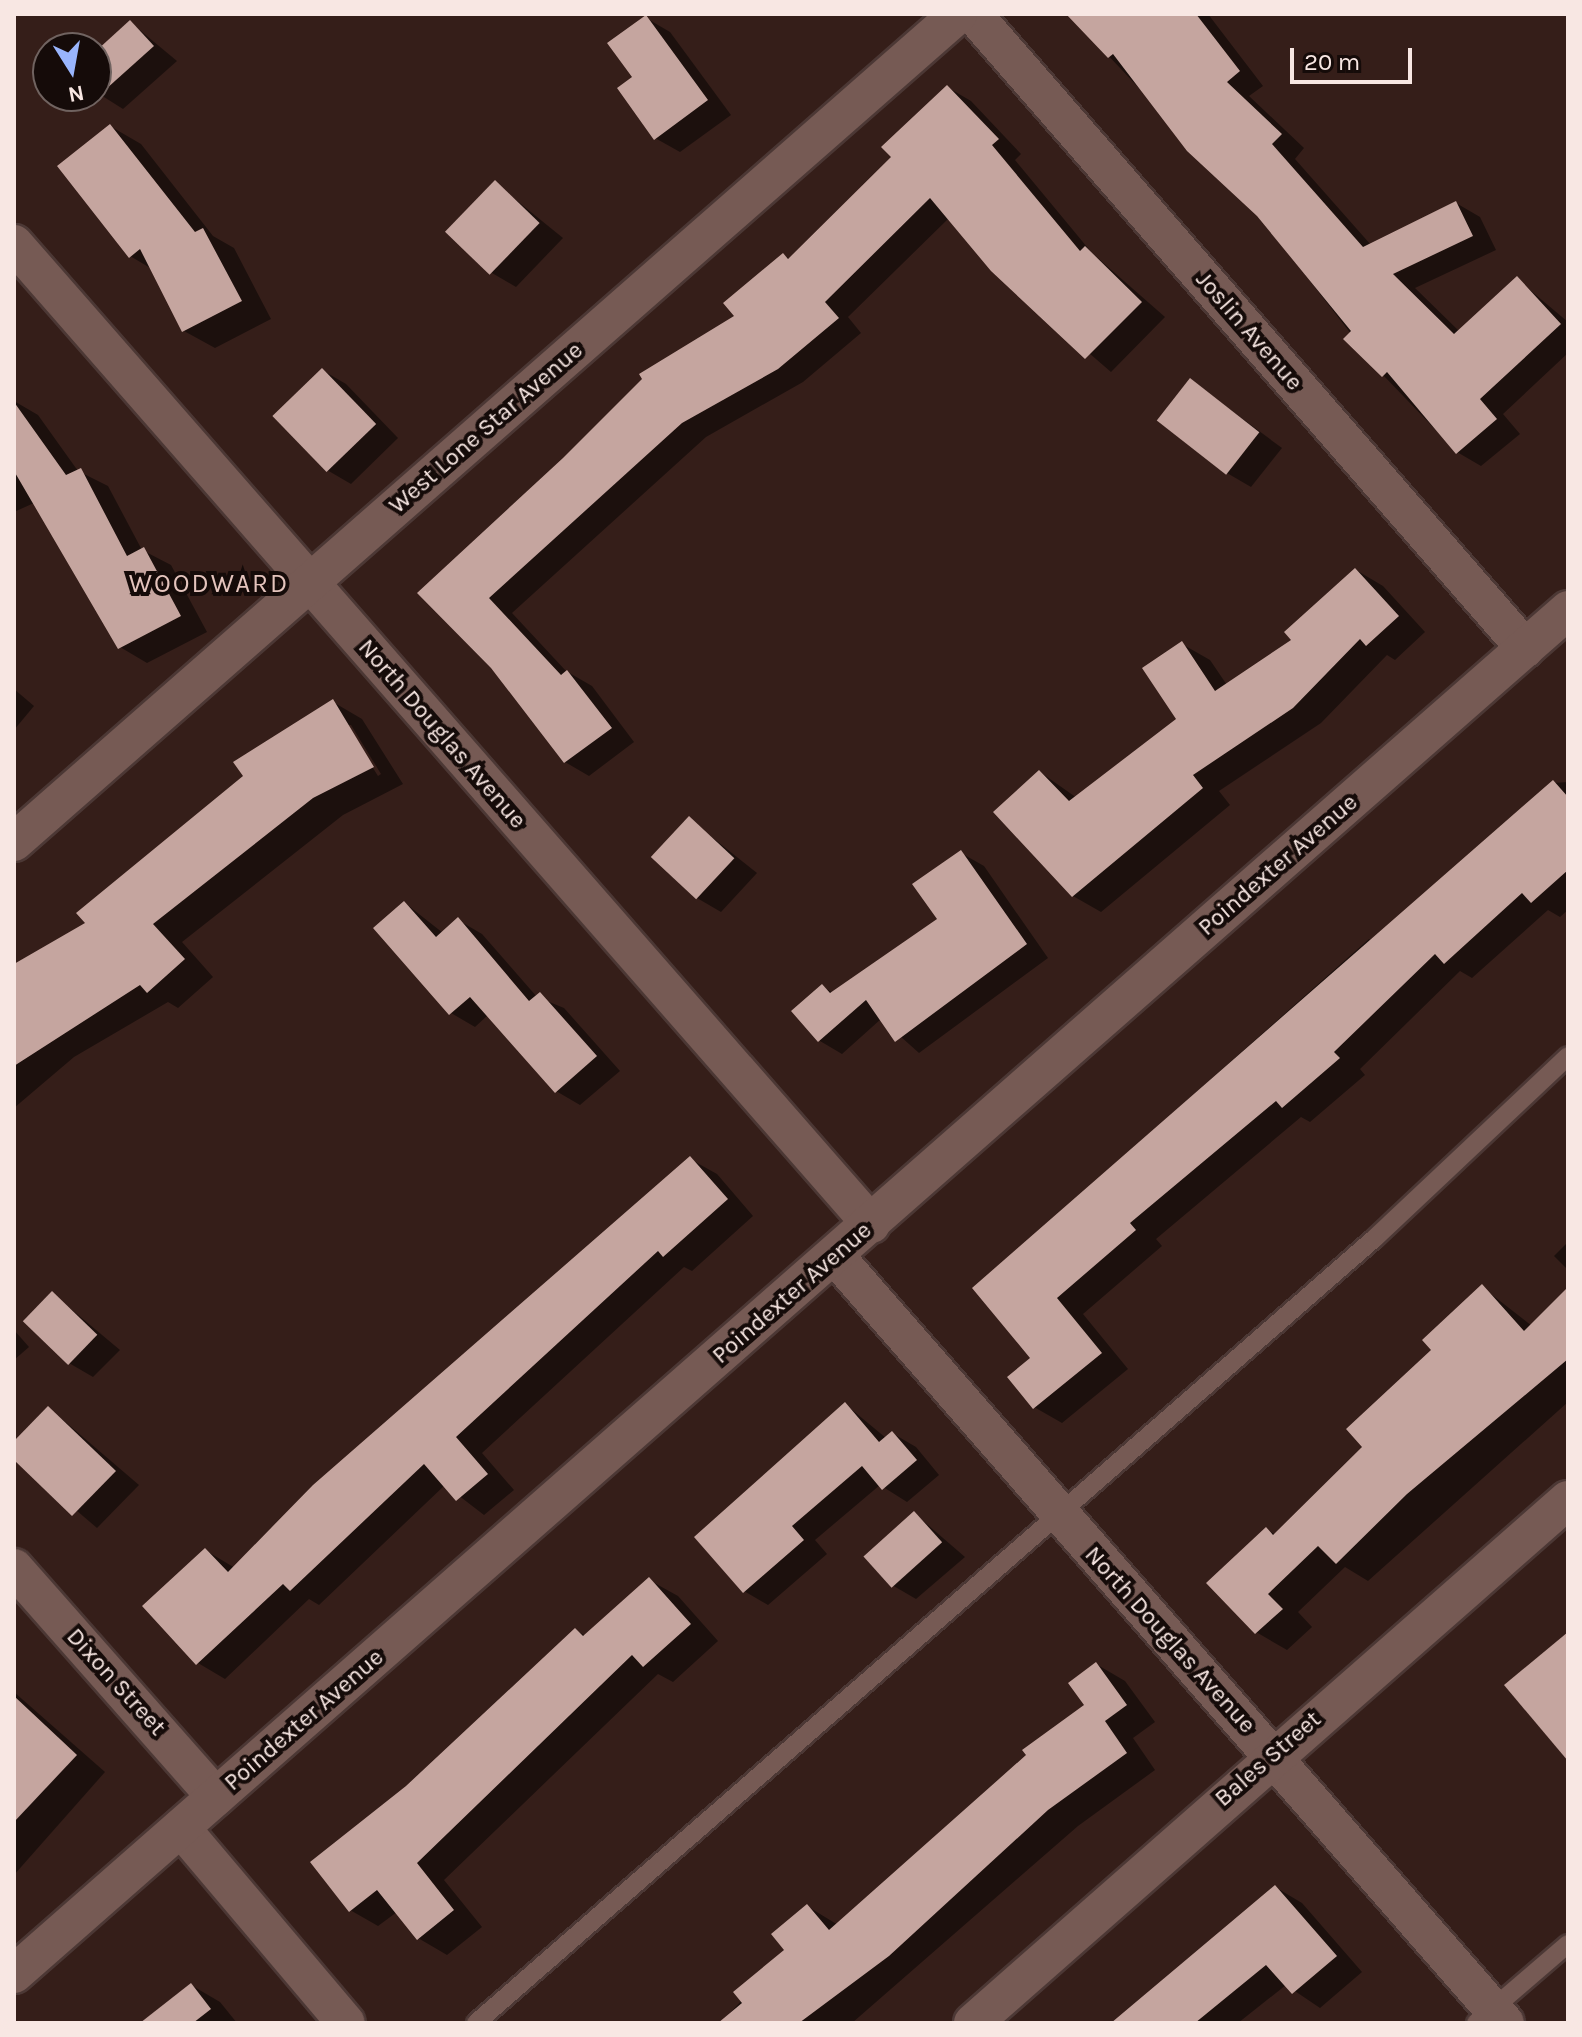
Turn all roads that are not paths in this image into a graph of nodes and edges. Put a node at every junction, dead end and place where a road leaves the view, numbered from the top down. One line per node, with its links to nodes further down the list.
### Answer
1 (958, 14): 4 (street, West Lone Star Avenue)
2 (973, 14): 6 (street, Joslin Avenue)
3 (14, 244): 4 (street, North Douglas Avenue)
4 (310, 583): 7 (street, West Lone Star Avenue); 9 (street, North Douglas Avenue)
5 (1568, 610): 6 (street, Poindexter Avenue)
6 (1525, 648): 9 (street, Poindexter Avenue)
7 (14, 842)
8 (1568, 1056): 12 (lane)
9 (871, 1224): 10 (street, Poindexter Avenue)
10 (835, 1256): 12 (street, North Douglas Avenue); 15 (street, Poindexter Avenue)
11 (1568, 1500): 14 (street, Bales Street)
12 (1056, 1513): 14 (street, North Douglas Avenue); 21 (lane)
13 (14, 1568): 15 (street, Dixon Street)
14 (1272, 1754): 19 (street, North Douglas Avenue); 22 (street, Bales Street)
15 (216, 1797): 16 (street, Poindexter Avenue)
16 (181, 1828): 18 (street, Poindexter Avenue); 20 (street)
17 (1568, 1944): 19 (lane)
18 (14, 1974)
19 (1491, 2018)
20 (346, 2023)
21 (476, 2023)
22 (973, 2023)

